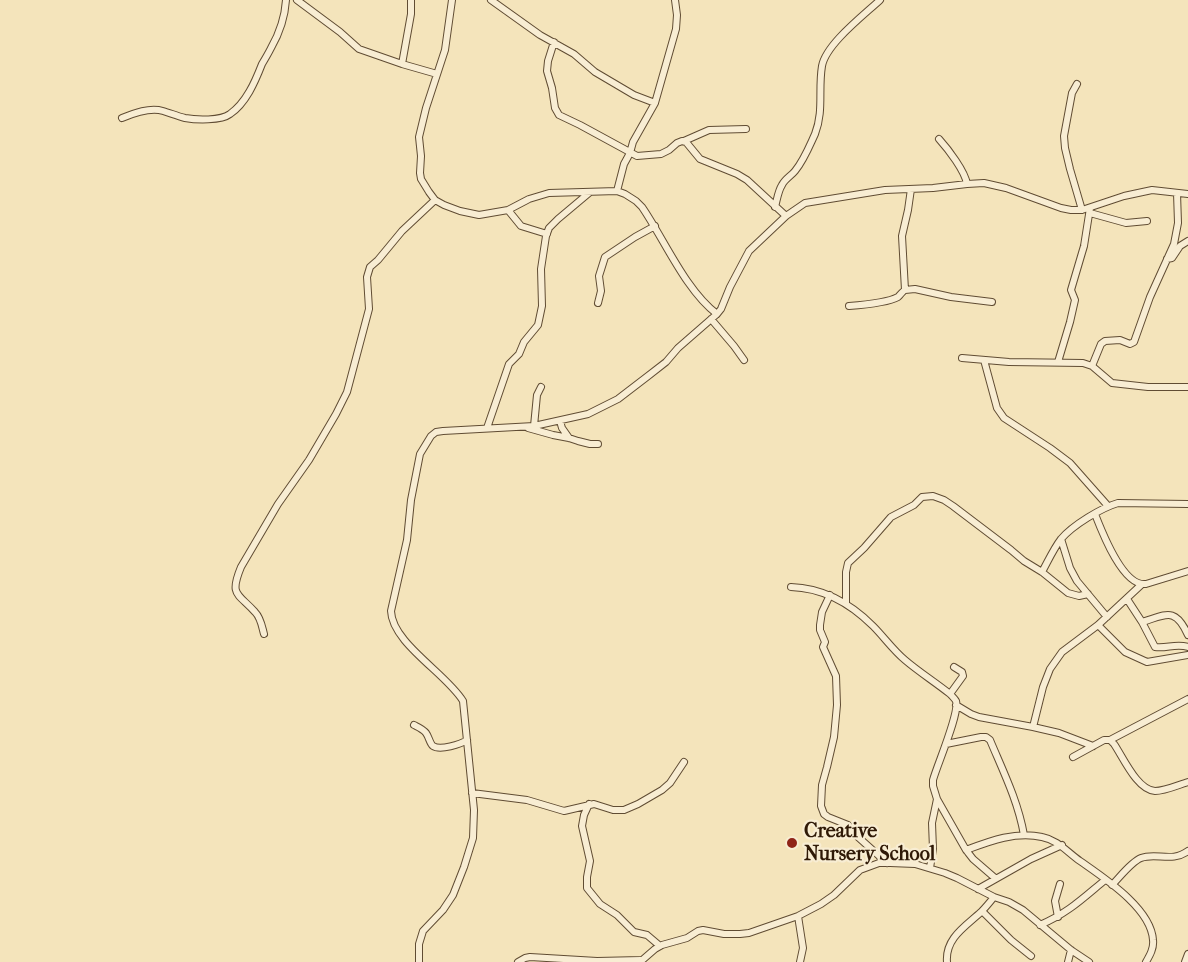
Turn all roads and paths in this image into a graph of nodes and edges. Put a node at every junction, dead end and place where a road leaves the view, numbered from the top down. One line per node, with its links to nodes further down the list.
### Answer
1 (286, 0): 13 (street)
2 (297, 0): 9 (street)
3 (411, 0): 9 (street)
4 (452, 0): 10 (street)
5 (490, 0): 8 (street)
6 (675, 0): 12 (street)
7 (880, 0): 25 (street)
8 (554, 42): 12 (street); 17 (street)
9 (402, 64): 10 (street)
10 (437, 74): 24 (street)
11 (1077, 84): 27 (street)
12 (655, 103): 17 (street)
13 (122, 118)
14 (746, 129): 16 (street)
15 (939, 139): 18 (street)
16 (684, 141): 17 (street); 25 (street)
17 (630, 153): 20 (street)
18 (967, 184): 19 (street); 27 (street)
19 (911, 189): 29 (street); 35 (street)
20 (617, 191): 22 (street); 31 (street)
21 (1177, 192): 23 (street); 28 (street); 34 (street)
22 (589, 193): 26 (street); 32 (street)
23 (1188, 194)
24 (435, 200): 26 (street); 68 (street)
25 (775, 207): 29 (street)
26 (508, 210): 32 (street)
27 (1082, 210): 28 (street)
28 (1090, 210): 30 (street); 43 (street)
29 (786, 216): 39 (street)
30 (1147, 221)
31 (655, 226): 36 (street); 39 (street)
32 (547, 234): 50 (street)
33 (1188, 241): 34 (street)
34 (1167, 259): 44 (street)
35 (905, 290): 37 (street); 38 (street)
36 (598, 303)
37 (992, 303)
38 (849, 306)
39 (714, 316): 41 (street); 47 (street)
40 (962, 358): 42 (street)
41 (744, 360)
42 (984, 360): 43 (street); 54 (street)
43 (1058, 362): 44 (street)
44 (1092, 366): 46 (street)
45 (542, 387): 48 (street)
46 (1188, 387)
47 (560, 421): 48 (street); 51 (street)
48 (534, 426): 49 (street)
49 (524, 427): 50 (street); 51 (street)
50 (487, 428): 78 (street)
51 (569, 438): 52 (street)
52 (598, 444)
53 (1188, 504): 54 (street)
54 (1108, 506): 55 (street)
55 (1095, 514): 56 (street); 59 (street)
56 (1061, 539): 58 (street); 61 (street)
57 (1188, 571): 59 (street)
58 (1042, 572): 61 (street); 64 (street)
59 (1141, 585): 63 (street)
60 (791, 587): 62 (street)
61 (1088, 594): 65 (street)
62 (830, 595): 64 (street); 92 (street)
63 (1126, 599): 65 (street); 66 (street)
64 (846, 604): 73 (street)
65 (1107, 617): 67 (street)
66 (1142, 622): 69 (street); 70 (street)
67 (1098, 625): 71 (street); 77 (street)
68 (264, 634)
69 (1188, 635)
70 (1188, 647)
71 (1188, 655)
72 (954, 667): 73 (street)
73 (950, 694): 75 (street)
74 (1188, 699): 79 (street)
75 (956, 705): 77 (street); 80 (street)
76 (414, 725): 78 (street)
77 (1033, 726): 81 (street)
78 (467, 740): 85 (street)
79 (1110, 740): 81 (street); 84 (street)
80 (946, 744): 86 (street); 88 (street)
81 (1093, 746): 82 (street)
82 (1073, 757)
83 (684, 762): 87 (street)
84 (1188, 782)
85 (471, 793): 87 (street); 109 (street)
86 (937, 799): 90 (street); 93 (street)
87 (589, 804): 104 (street)
88 (1024, 835): 89 (street); 90 (street)
89 (1062, 846): 94 (street); 95 (street)
90 (966, 850): 94 (street)
91 (1187, 853): 97 (street)
92 (887, 863): 93 (street); 101 (street)
93 (930, 868): 98 (street)
94 (995, 878): 98 (street)
95 (1105, 880): 97 (street); 102 (street)
96 (1060, 884): 102 (street)
97 (1112, 885): 115 (street)
98 (978, 889): 99 (street)
99 (994, 897): 100 (street); 103 (street)
100 (982, 911): 107 (street); 112 (street)
101 (798, 916): 104 (street); 111 (street)
102 (1058, 917): 103 (street)
103 (1040, 925): 105 (street)
104 (660, 946): 108 (street)
105 (1071, 950): 113 (street); 114 (street)
106 (1188, 954): 116 (street)
107 (1031, 956)
108 (640, 961): 110 (street)
109 (419, 962)
110 (518, 962)
111 (800, 962)
112 (947, 962)
113 (1068, 962)
114 (1089, 962)
115 (1146, 962)
116 (1185, 962)

